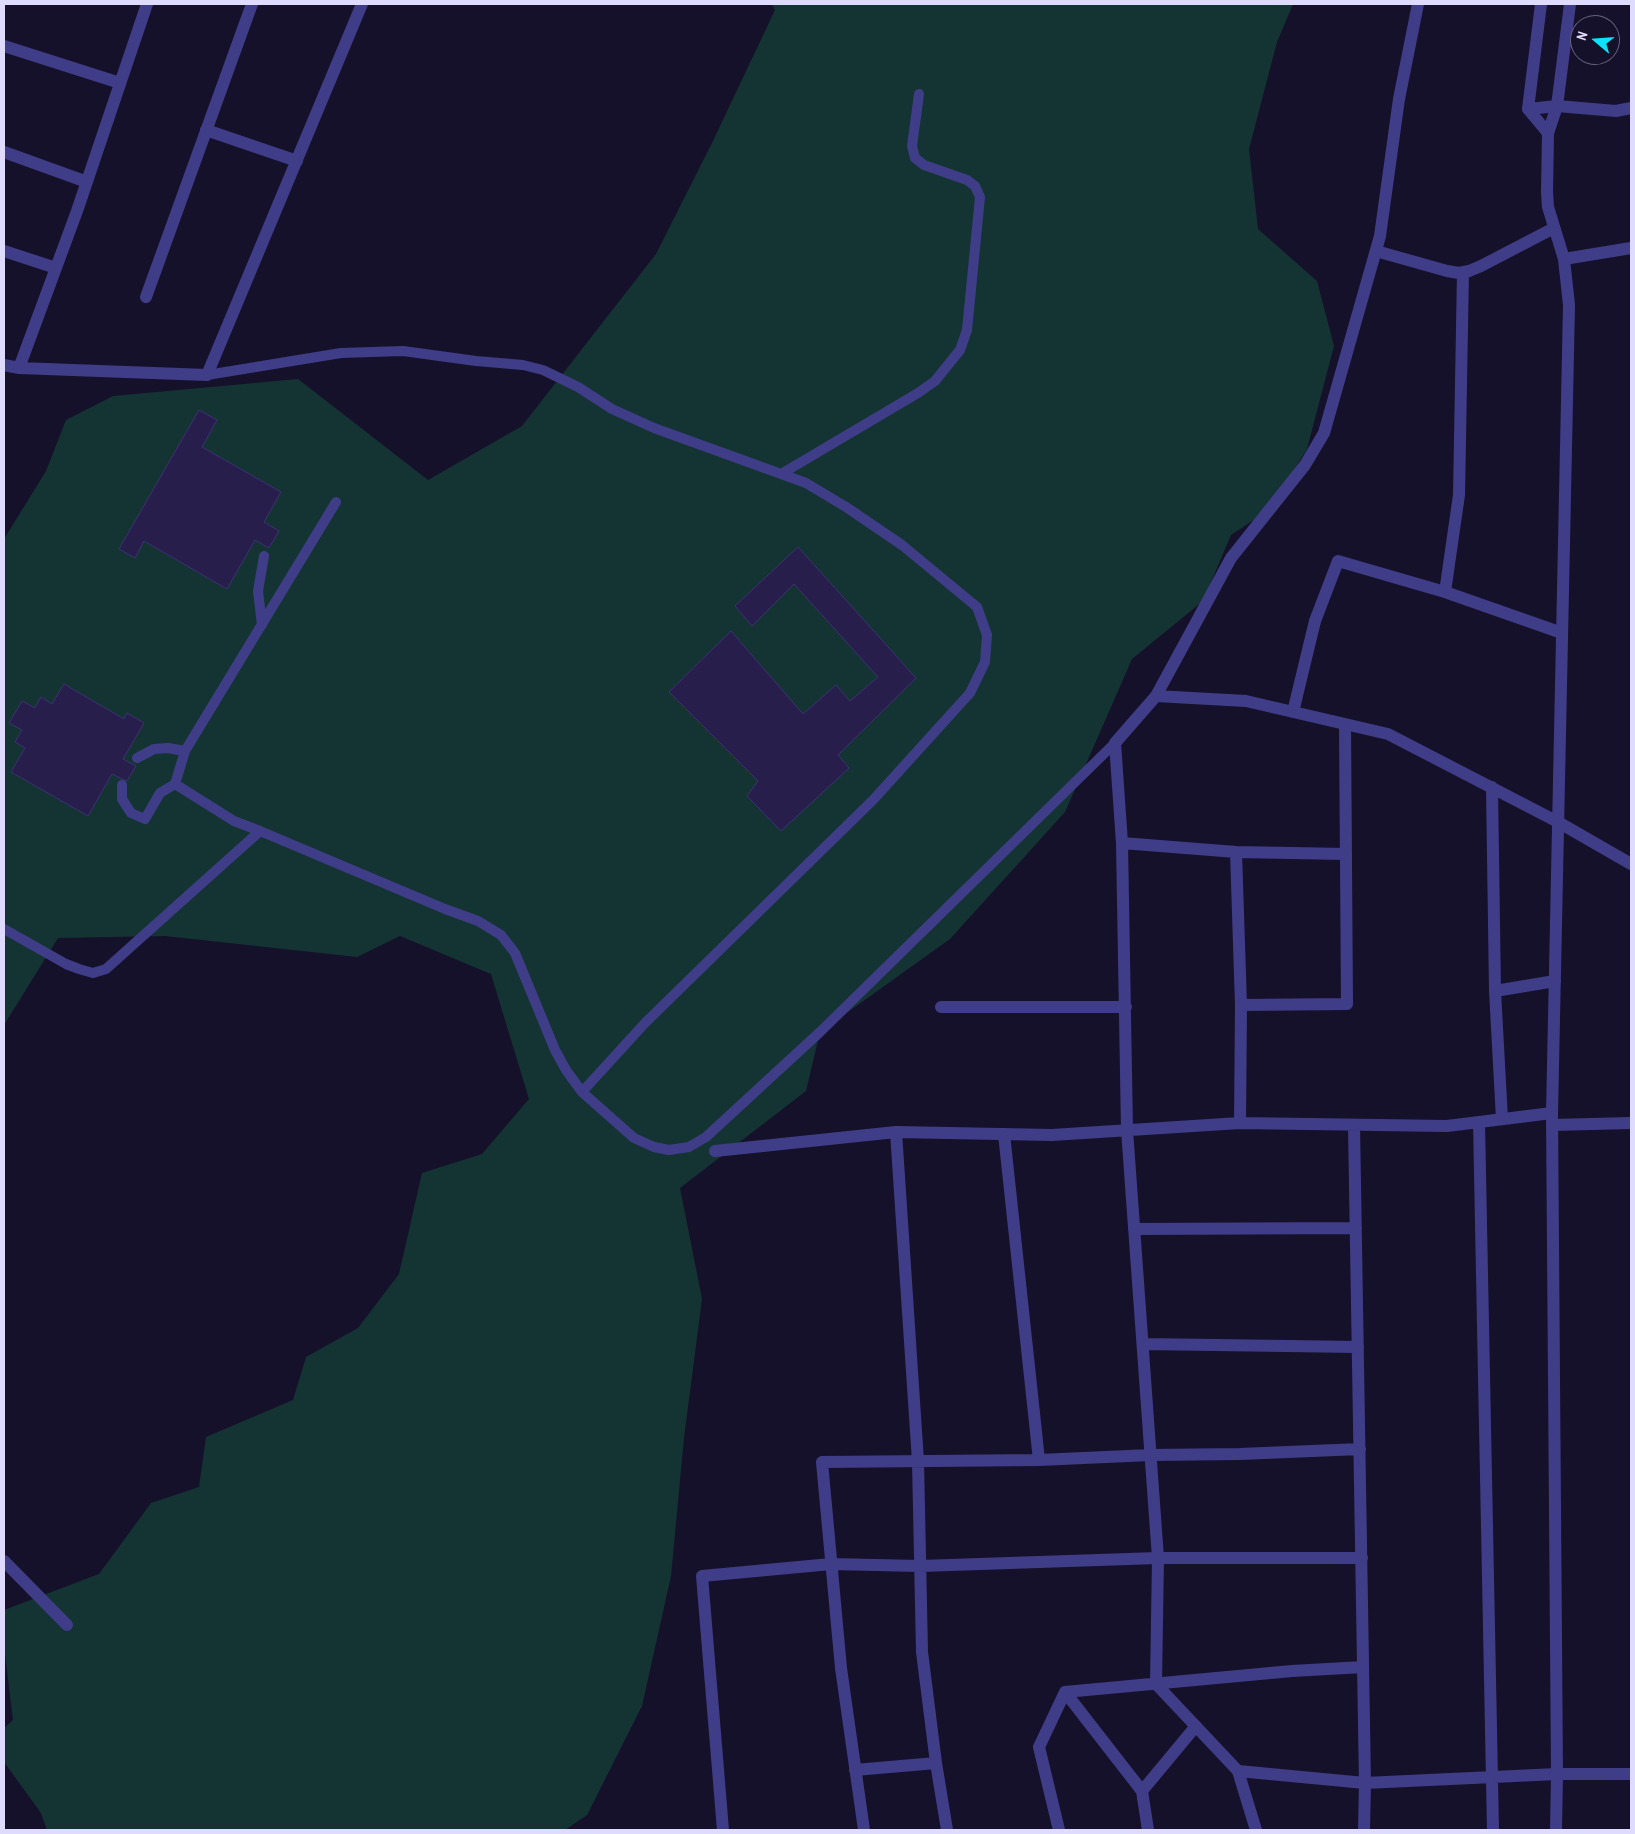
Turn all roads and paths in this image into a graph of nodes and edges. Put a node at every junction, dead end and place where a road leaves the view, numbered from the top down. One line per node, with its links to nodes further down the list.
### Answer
1 (147, 4): 8 (street)
2 (252, 4): 13 (street)
3 (362, 4): 16 (street)
4 (1418, 4): 20 (street)
5 (1541, 4): 12 (street)
6 (1570, 4): 10 (street)
7 (4, 46): 8 (street)
8 (120, 83): 17 (street)
9 (919, 94): 29 (lane)
10 (1558, 106): 11 (street); 12 (street); 14 (street)
11 (1631, 108)
12 (1528, 109): 14 (street)
13 (206, 130): 16 (street); 25 (street)
14 (1548, 133): 18 (street)
15 (4, 152): 17 (street)
16 (296, 160): 28 (street)
17 (87, 182): 23 (street)
18 (1554, 228): 22 (street); 24 (street)
19 (1631, 248): 22 (street)
20 (1376, 250): 24 (street); 35 (street)
21 (4, 251): 23 (street)
22 (1564, 259): 34 (street)
23 (56, 268): 27 (street)
24 (1463, 272): 32 (street)
25 (146, 297)
26 (4, 365): 27 (street)
27 (19, 368): 28 (street)
28 (207, 375): 29 (lane)
29 (781, 474): 56 (lane)
30 (336, 502): 33 (lane)
31 (264, 556): 33 (lane)
32 (1445, 592): 34 (street); 36 (street)
33 (262, 625): 39 (lane)
34 (1562, 633): 44 (street)
35 (1156, 696): 36 (street); 38 (street)
36 (1293, 712): 37 (street)
37 (1345, 724): 43 (street); 48 (street)
38 (1115, 742): 46 (street); 56 (lane)
39 (185, 751): 40 (lane); 41 (lane)
40 (137, 758)
41 (175, 784): 42 (lane); 45 (lane)
42 (122, 785)
43 (1492, 787): 44 (street); 52 (street)
44 (1558, 822): 49 (street); 51 (street)
45 (260, 831): 50 (lane); 56 (lane)
46 (1122, 843): 47 (street); 54 (street)
47 (1236, 852): 48 (street); 53 (street)
48 (1346, 854): 53 (street)
49 (1631, 864)
50 (4, 929)
51 (1555, 982): 52 (street); 57 (street)
52 (1495, 991): 58 (street)
53 (1241, 1005): 60 (street)
54 (1126, 1007): 55 (street); 63 (street)
55 (941, 1008)
56 (582, 1092)
57 (1552, 1119): 58 (street); 61 (street); 88 (street)
58 (1502, 1120): 59 (street)
59 (1479, 1122): 62 (street); 90 (street)
60 (1240, 1123): 62 (street); 63 (street)
61 (1631, 1123)
62 (1354, 1125): 67 (street)
63 (1127, 1130): 65 (street); 68 (street)
64 (896, 1132): 65 (street); 66 (street); 74 (street)
65 (1004, 1134): 73 (street)
66 (715, 1151)
67 (1356, 1228): 68 (street); 70 (street)
68 (1134, 1229): 69 (street)
69 (1142, 1344): 70 (street); 72 (street)
70 (1358, 1347): 71 (street)
71 (1360, 1449): 72 (street); 76 (street)
72 (1150, 1455): 73 (street); 75 (street)
73 (1039, 1460): 74 (street)
74 (918, 1461): 78 (street); 79 (street)
75 (1158, 1558): 76 (street); 79 (street); 82 (street)
76 (1362, 1558): 81 (street)
77 (4, 1561): 80 (street)
78 (832, 1564): 79 (street); 86 (street); 93 (street)
79 (920, 1566): 85 (street)
80 (67, 1625)
81 (1363, 1667): 82 (street); 91 (street)
82 (1156, 1684): 83 (street); 84 (street)
83 (1065, 1692): 92 (street); 96 (street)
84 (1196, 1726): 87 (street); 92 (street)
85 (936, 1763): 86 (street); 95 (street)
86 (855, 1770): 94 (street)
87 (1238, 1771): 91 (street); 98 (street)
88 (1557, 1774): 89 (street); 90 (street); 101 (street)
89 (1631, 1774)
90 (1493, 1777): 91 (street); 100 (street)
91 (1365, 1783): 99 (street)
92 (1142, 1791): 97 (street)
93 (724, 1830)
94 (864, 1830)
95 (947, 1830)
96 (1059, 1830)
97 (1148, 1830)
98 (1256, 1830)
99 (1364, 1830)
100 (1493, 1830)
101 (1556, 1830)

